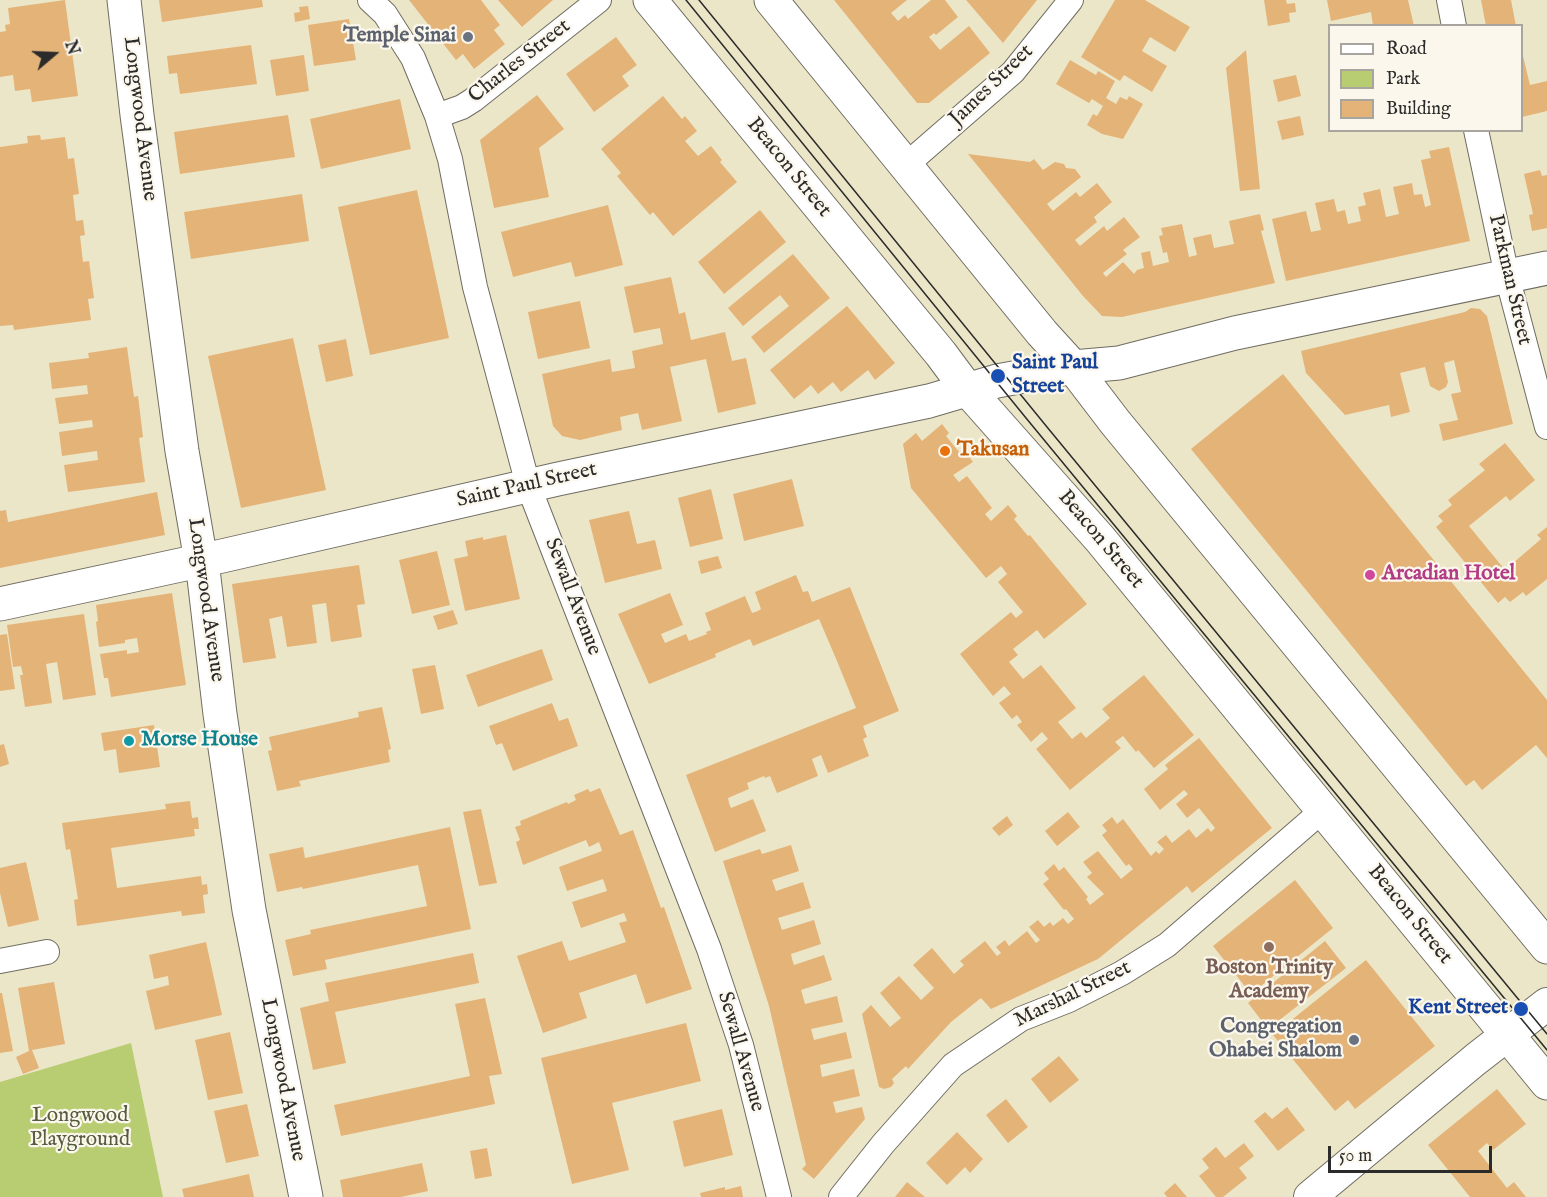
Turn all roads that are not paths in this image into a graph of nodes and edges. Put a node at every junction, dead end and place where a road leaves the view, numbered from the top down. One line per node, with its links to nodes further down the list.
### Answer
1 (124, 0): 18 (main road, Longwood Avenue)
2 (370, 0): 9 (street, Sewall Avenue)
3 (599, 0): 9 (street, Charles Street)
4 (650, 0): 15 (main road, Beacon Street)
5 (771, 0): 11 (main road)
6 (1071, 0): 11 (street, James Street)
7 (1449, 0): 8 (street)
8 (1454, 24)
9 (437, 116): 17 (street, Sewall Avenue)
10 (1476, 132): 13 (street, Parkman Street)
11 (906, 165): 14 (main road)
12 (1547, 268): 13 (main road, Saint Paul Street)
13 (1507, 276): 14 (main road, Saint Paul Street); 16 (street, Parkman Street)
14 (1073, 366): 15 (main road, Saint Paul Street); 21 (main road)
15 (967, 389): 17 (main road, Saint Paul Street); 20 (main road, Beacon Street)
16 (1547, 427)
17 (528, 485): 18 (main road, Saint Paul Street); 28 (street, Sewall Avenue)
18 (201, 560): 19 (main road, Saint Paul Street); 27 (main road, Longwood Avenue)
19 (0, 604)
20 (1323, 810): 25 (main road, Beacon Street); 29 (street, Marshal Street)
21 (1547, 948)
22 (47, 952): 23 (street)
23 (0, 961)
24 (1547, 1004): 25 (street)
25 (1508, 1036): 26 (main road, Beacon Street); 30 (street)
26 (1547, 1083)
27 (306, 1197)
28 (779, 1197)
29 (841, 1197)
30 (1310, 1197)

